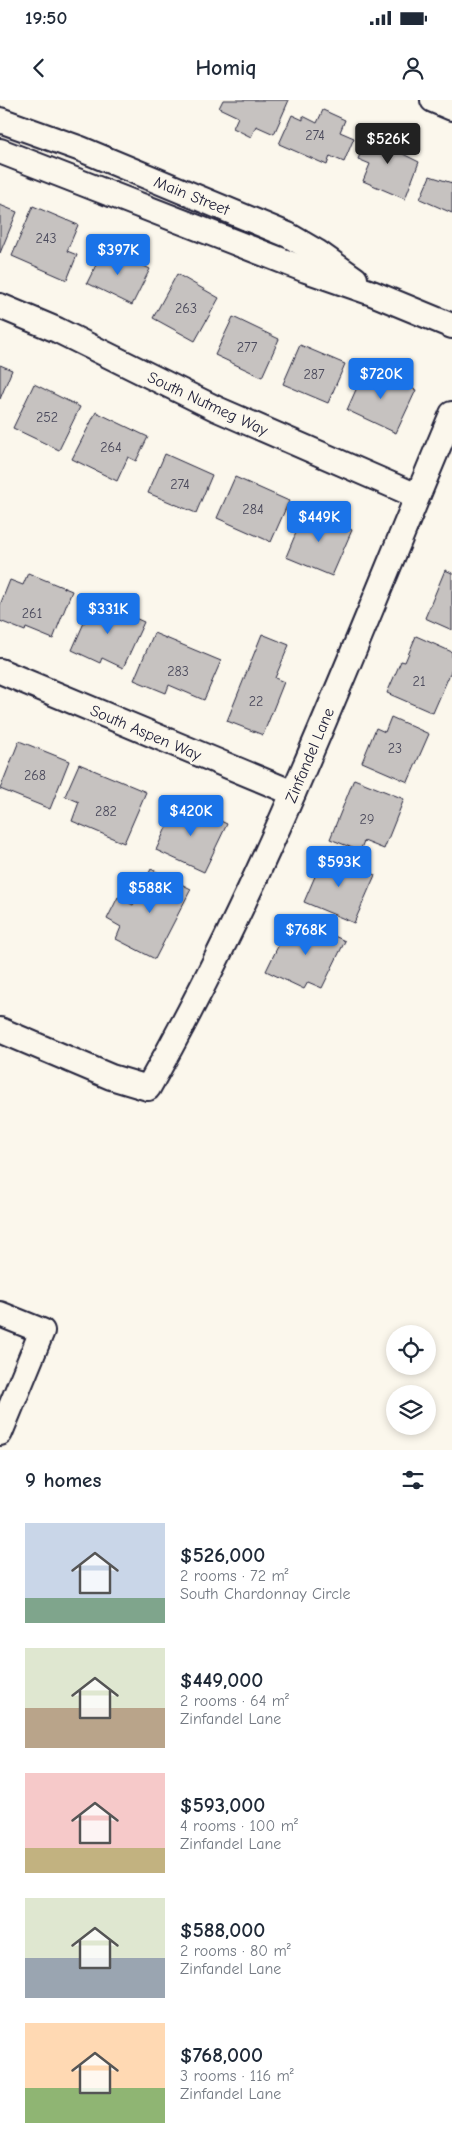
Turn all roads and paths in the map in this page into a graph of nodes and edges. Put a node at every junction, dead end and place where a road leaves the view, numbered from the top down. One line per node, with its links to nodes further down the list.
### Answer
1 (434, 100): 2 (street)
2 (452, 108)
3 (0, 120): 5 (street, Main Street)
4 (0, 151): 5 (street, Main Street)
5 (372, 292): 7 (street, Main Street)
6 (0, 306): 9 (street, South Nutmeg Way)
7 (452, 326)
8 (452, 414): 9 (street, Zinfandel Lane)
9 (417, 496): 11 (street, Zinfandel Lane)
10 (0, 671): 11 (street, South Aspen Way)
11 (293, 793): 12 (street, Zinfandel Lane)
12 (0, 1030)
13 (0, 1314): 14 (street)
14 (0, 1433)

